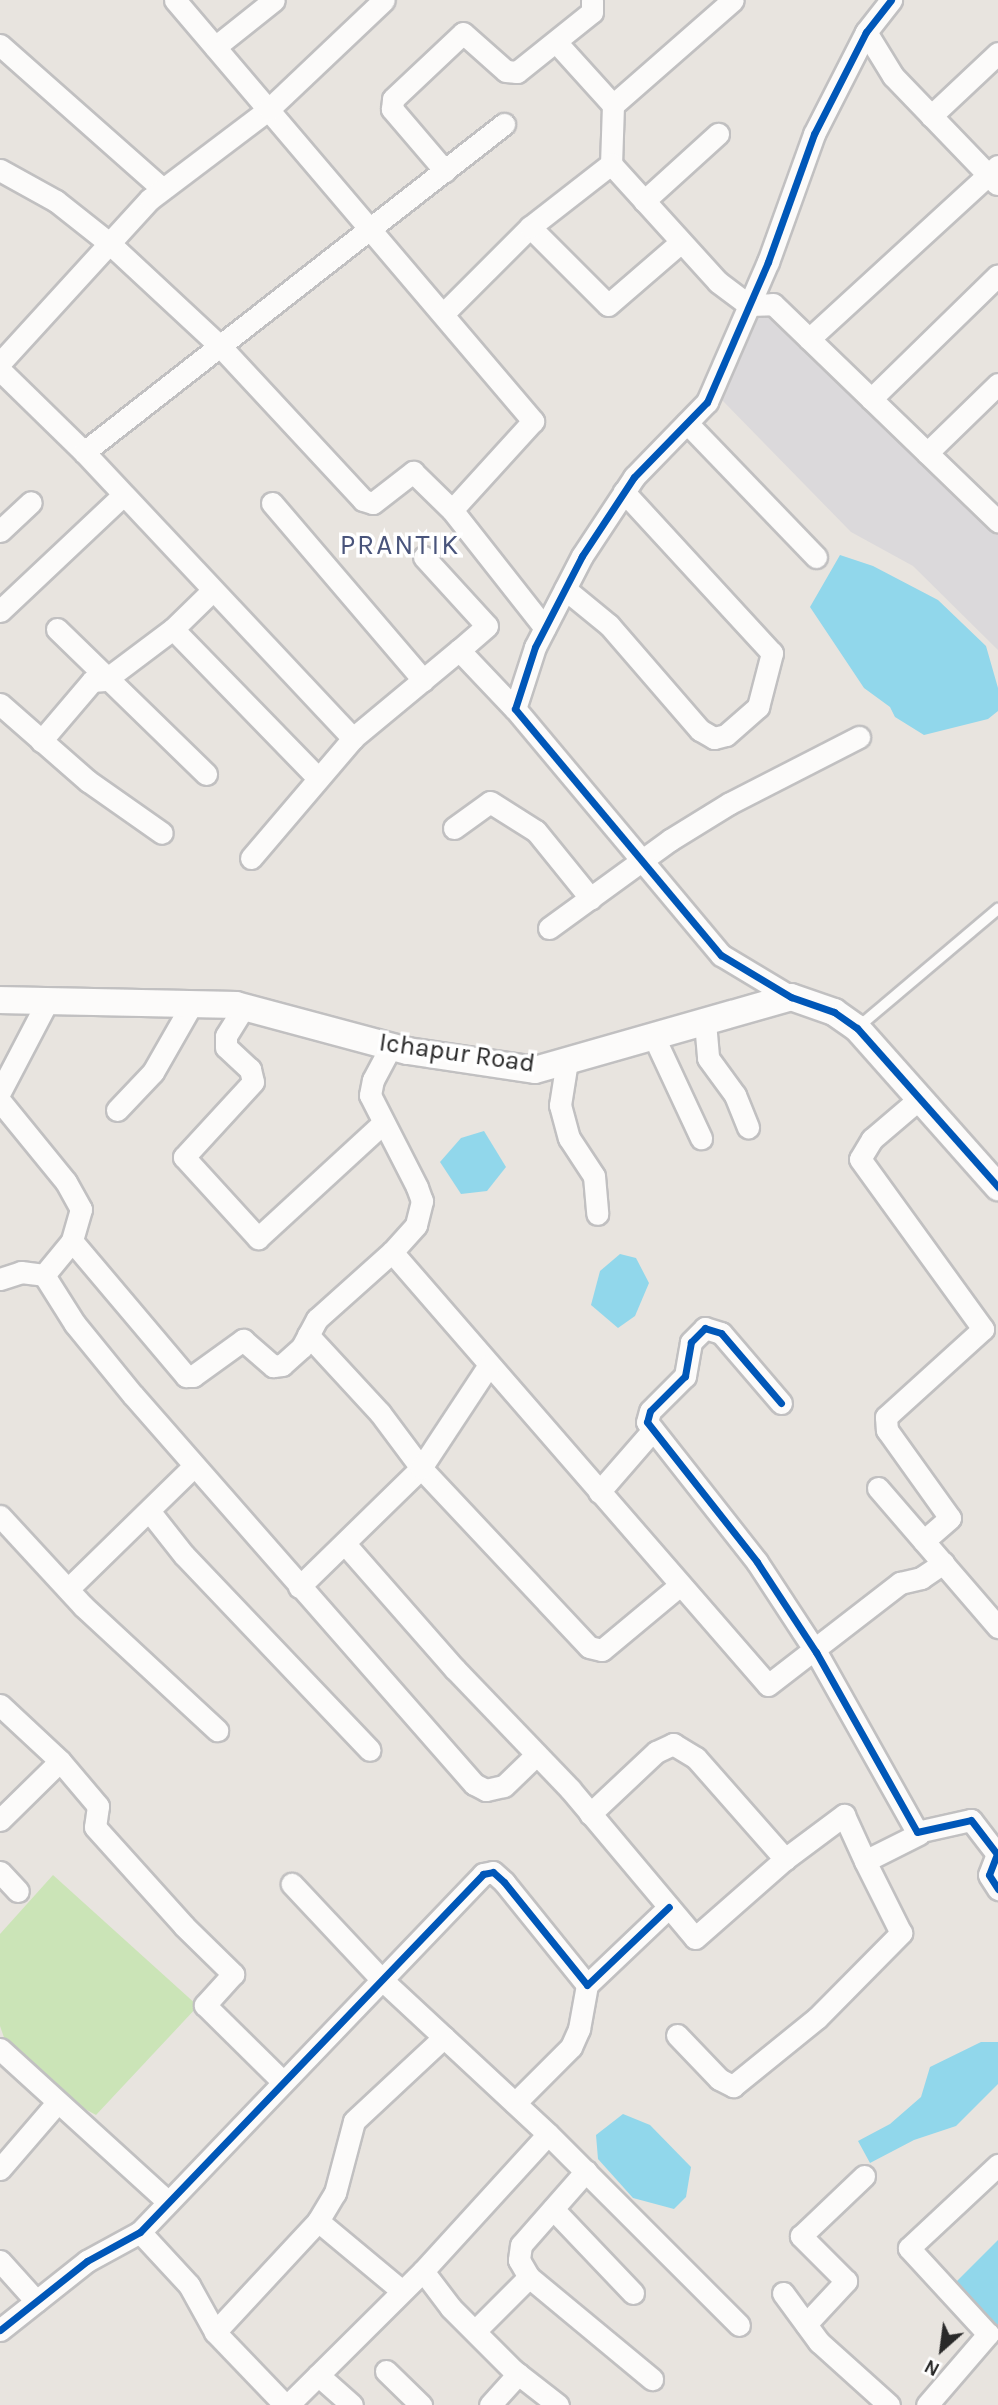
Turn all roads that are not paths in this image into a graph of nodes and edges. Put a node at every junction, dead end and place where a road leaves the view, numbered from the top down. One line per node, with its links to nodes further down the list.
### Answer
1 (175, 0): 10 (street)
2 (274, 0): 10 (street)
3 (384, 0): 13 (street)
4 (592, 0): 8 (street)
5 (733, 0): 12 (street)
6 (885, 2): 7 (street)
7 (866, 32): 14 (street); 28 (street)
8 (555, 42): 12 (street); 19 (street)
9 (0, 44): 21 (street)
10 (215, 47): 13 (street)
11 (998, 53): 14 (street)
12 (613, 105): 17 (street)
13 (269, 109): 21 (street); 24 (street)
14 (931, 117): 20 (street)
15 (504, 124): 19 (street)
16 (718, 134): 22 (street)
17 (611, 164): 22 (street); 23 (street)
18 (0, 170): 25 (street)
19 (446, 171): 24 (street)
20 (995, 176): 30 (street)
21 (163, 189): 25 (street)
22 (644, 201): 26 (street)
23 (530, 227): 26 (street); 29 (street)
24 (372, 230): 29 (street); 31 (street)
25 (108, 242): 31 (street); 32 (street)
26 (681, 242): 28 (street)
27 (998, 275): 35 (street)
28 (750, 305): 30 (street); 36 (street)
29 (443, 314): 44 (street)
30 (809, 339): 35 (street)
31 (221, 347): 37 (street); 44 (street)
32 (0, 363)
33 (0, 370): 37 (street)
34 (998, 384): 38 (street)
35 (871, 399): 38 (street)
36 (687, 423): 39 (street); 47 (street)
37 (83, 452): 40 (street)
38 (927, 453): 43 (street)
39 (624, 492): 48 (street); 48 (street)
40 (123, 495): 49 (street); 50 (street)
41 (31, 502): 45 (street)
42 (272, 503): 56 (street)
43 (994, 508)
44 (452, 510): 51 (street)
45 (0, 531)
46 (424, 557): 54 (street)
47 (816, 557)
48 (565, 589): 51 (street)
49 (212, 592): 53 (street); 60 (street)
50 (0, 611)
51 (545, 628): 58 (street)
52 (57, 629): 55 (street)
53 (173, 629): 55 (street); 63 (street)
54 (459, 650): 56 (street); 58 (street)
55 (105, 680): 61 (street); 62 (street)
56 (424, 680): 60 (street)
57 (0, 704): 61 (street)
58 (515, 709): 67 (street)
59 (859, 737): 67 (street)
60 (353, 738): 63 (street)
61 (41, 741): 65 (street)
62 (206, 774)
63 (317, 777): 66 (street)
64 (454, 828): 68 (street)
65 (162, 833)
66 (251, 858)
67 (644, 861): 68 (street); 71 (street)
68 (591, 899): 70 (street)
69 (998, 909): 77 (lane)
70 (550, 928)
71 (791, 997): 76 (street, Ichapur Road); 77 (street)
72 (0, 1000): 73 (street, Ichapur Road)
73 (47, 1002): 74 (street, Ichapur Road); 81 (street)
74 (192, 1004): 75 (street, Ichapur Road); 84 (street)
75 (244, 1007): 79 (street, Ichapur Road); 85 (street)
76 (705, 1022): 78 (street, Ichapur Road); 86 (street)
77 (857, 1028): 82 (street)
78 (653, 1035): 80 (street, Ichapur Road); 87 (street)
79 (391, 1046): 80 (street, Ichapur Road); 85 (street)
80 (567, 1061): 89 (street)
81 (0, 1092)
82 (919, 1099): 88 (street); 104 (street)
83 (0, 1101): 90 (street)
84 (117, 1110)
85 (382, 1124): 91 (street)
86 (748, 1128)
87 (701, 1138)
88 (998, 1187)
89 (597, 1214)
90 (72, 1241): 92 (street); 94 (street)
91 (392, 1252): 94 (street); 95 (street)
92 (44, 1275): 93 (street); 98 (street)
93 (0, 1279)
94 (308, 1335): 99 (street)
95 (489, 1365): 99 (street); 101 (street)
96 (781, 1403): 97 (street)
97 (652, 1431): 101 (street); 111 (street)
98 (194, 1466): 102 (street); 108 (street)
99 (421, 1468): 105 (street); 107 (street)
100 (877, 1488): 104 (street)
101 (599, 1492): 107 (street)
102 (150, 1512): 109 (street); 114 (street)
103 (0, 1516): 109 (street)
104 (924, 1541): 106 (street)
105 (345, 1544): 108 (street); 115 (street)
106 (943, 1563): 110 (street); 111 (street)
107 (680, 1585): 111 (street)
108 (299, 1587): 115 (street)
109 (68, 1589): 113 (street)
110 (998, 1627)
111 (816, 1652): 119 (street)
112 (0, 1704): 116 (street)
113 (217, 1730)
114 (370, 1750)
115 (536, 1755): 117 (street)
116 (60, 1761): 118 (street); 132 (street)
117 (590, 1814): 120 (street); 126 (street)
118 (0, 1820)
119 (919, 1834): 121 (street); 124 (street)
120 (785, 1859): 121 (street); 126 (street)
121 (865, 1861): 129 (street)
122 (0, 1872): 125 (street)
123 (292, 1884): 127 (street)
124 (998, 1889)
125 (18, 1891)
126 (669, 1907): 128 (street)
127 (382, 1980): 128 (street); 130 (street); 132 (street)
128 (587, 1985): 133 (street)
129 (677, 2035)
130 (444, 2037): 133 (street); 142 (street)
131 (0, 2049): 134 (street)
132 (282, 2081): 140 (street)
133 (515, 2103): 135 (street)
134 (56, 2104): 137 (street); 140 (street)
135 (548, 2134): 138 (street); 145 (street)
136 (998, 2165): 166 (street)
137 (0, 2169)
138 (586, 2171): 141 (street); 152 (street)
139 (864, 2176): 151 (street)
140 (166, 2200): 143 (street)
141 (552, 2209): 146 (street); 148 (street)
142 (318, 2221): 147 (street); 154 (street)
143 (141, 2232): 150 (street); 154 (street)
144 (0, 2261): 150 (street)
145 (423, 2271): 147 (street); 155 (street)
146 (529, 2277): 155 (street); 159 (street)
147 (402, 2291): 158 (street)
148 (633, 2293)
149 (783, 2293): 151 (street)
150 (36, 2301): 153 (street)
151 (806, 2324): 165 (street)
152 (739, 2325)
153 (0, 2330)
154 (215, 2332): 160 (street)
155 (475, 2332): 157 (street)
156 (386, 2371): 162 (street)
157 (518, 2374): 163 (street); 164 (street)
158 (318, 2375): 160 (street); 161 (street)
159 (652, 2379)
160 (287, 2405)
161 (352, 2405)
162 (421, 2405)
163 (490, 2405)
164 (558, 2405)
165 (890, 2405)
166 (927, 2405)

